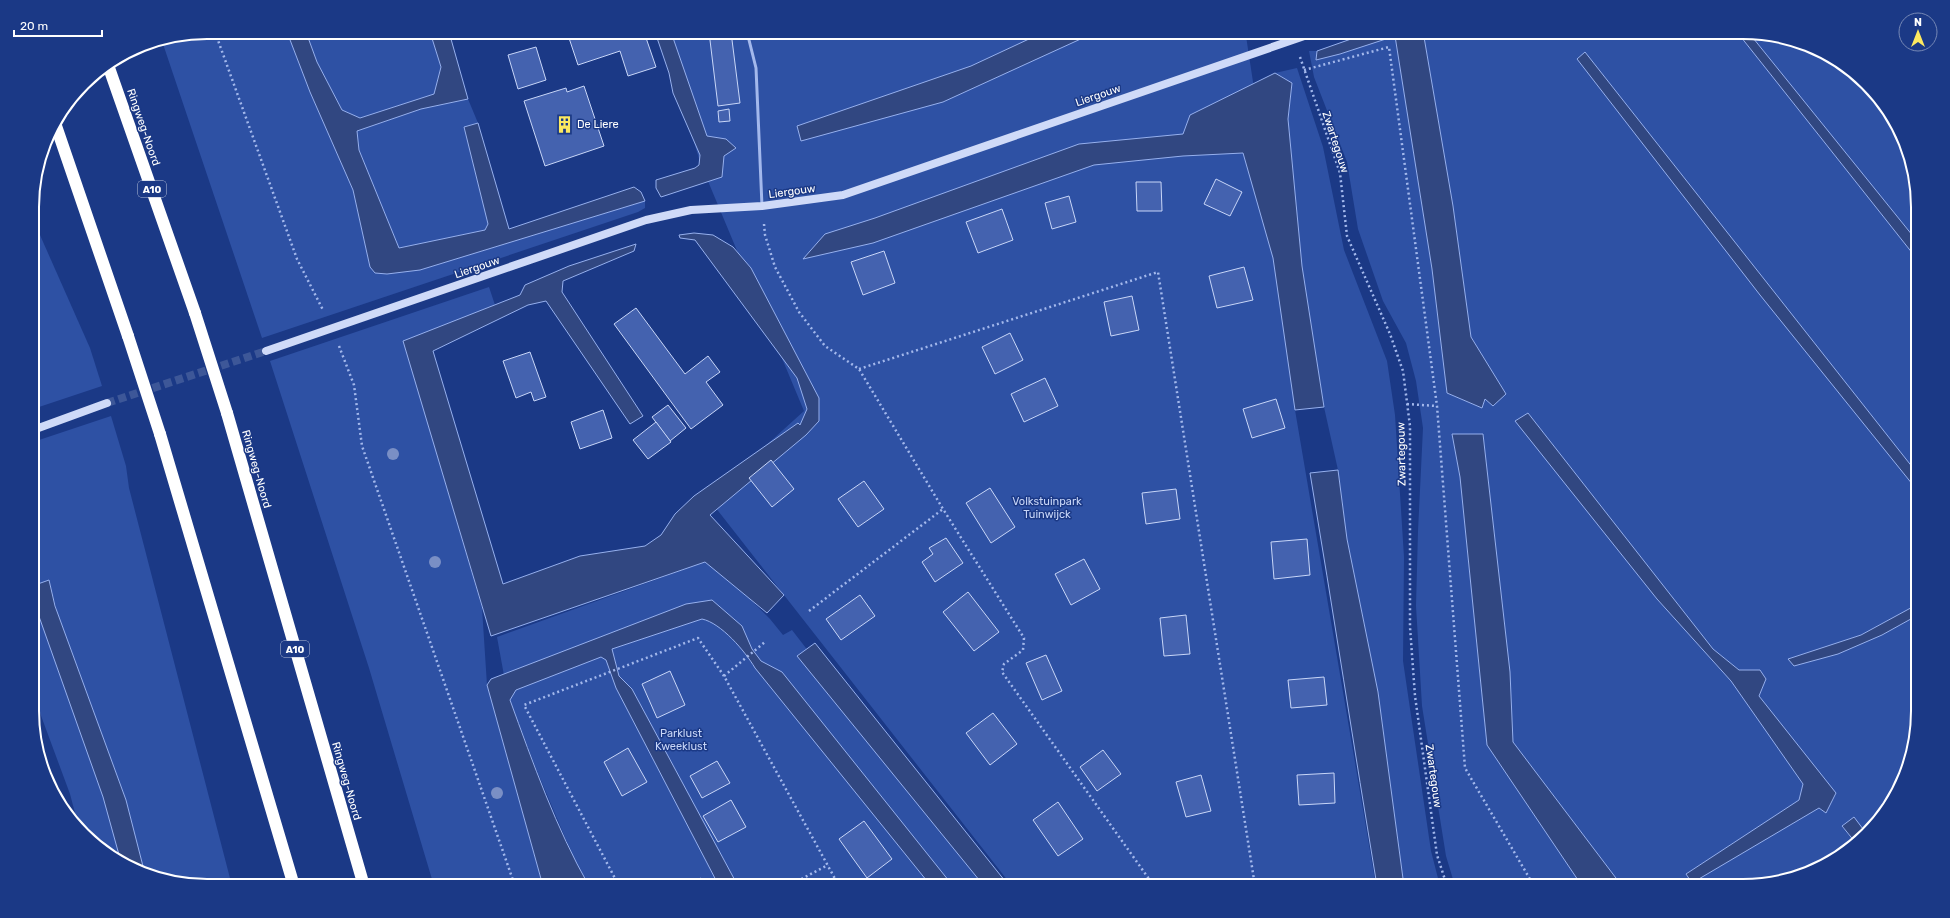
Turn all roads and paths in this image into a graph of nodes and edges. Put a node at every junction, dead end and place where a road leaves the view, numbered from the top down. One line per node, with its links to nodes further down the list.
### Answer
1 (217, 39): 8 (path)
2 (749, 39): 7 (lane)
3 (1293, 39): 5 (path, Zwartegouw); 7 (street, Liergouw)
4 (110, 70): 21 (highway, Ringweg-Noord / A10, bridge)
5 (1304, 70): 12 (path, Zwartegouw); 13 (path)
6 (58, 130): 20 (highway, bridge)
7 (762, 206): 8 (street, Liergouw); 10 (path)
8 (333, 329): 9 (street, Liergouw); 22 (path)
9 (266, 350)
10 (859, 369): 15 (path); 27 (path)
11 (107, 403): 14 (street)
12 (1407, 404): 13 (path); 28 (path, Zwartegouw)
13 (1437, 406): 29 (path)
14 (39, 428)
15 (943, 509): 16 (path); 26 (path)
16 (809, 611)
17 (765, 642): 18 (path)
18 (724, 676): 19 (path); 23 (path)
19 (828, 865): 24 (path); 25 (path)
20 (292, 879)
21 (362, 879)
22 (514, 879)
23 (615, 879)
24 (801, 879)
25 (835, 879)
26 (1149, 879)
27 (1254, 879)
28 (1445, 879)
29 (1530, 879)

